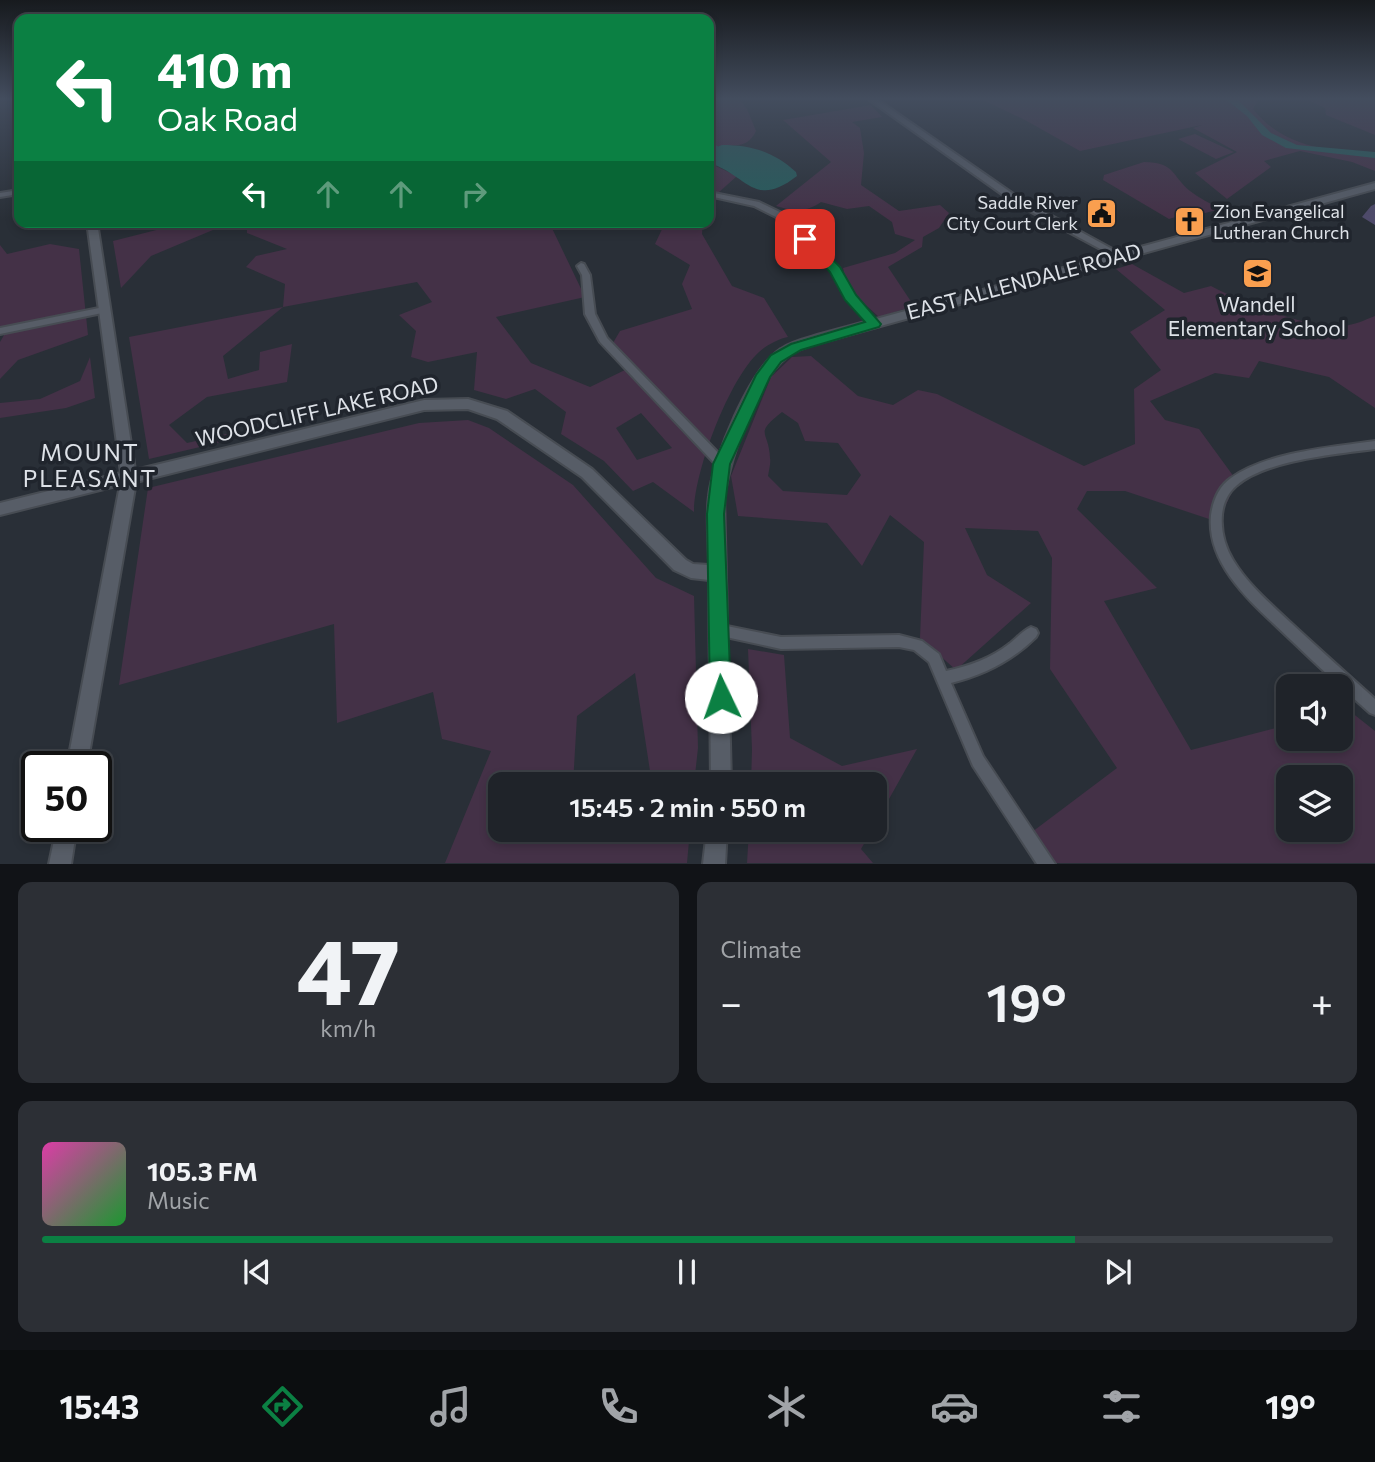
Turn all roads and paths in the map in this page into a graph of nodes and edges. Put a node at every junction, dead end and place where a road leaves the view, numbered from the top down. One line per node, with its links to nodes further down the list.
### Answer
1 (927, 138): 5 (street)
2 (1375, 186): 5 (main road, EAST ALLENDALE ROAD)
3 (714, 195): 8 (street)
4 (93, 228): 7 (main road)
5 (1121, 256): 8 (main road, EAST ALLENDALE ROAD)
6 (582, 266): 11 (street)
7 (104, 310): 9 (street); 12 (main road)
8 (874, 324): 11 (main road, EAST ALLENDALE ROAD)
9 (0, 331)
10 (1375, 445): 18 (street)
11 (722, 464): 14 (main road, EAST ALLENDALE ROAD)
12 (129, 477): 13 (main road, WOODCLIFF LAKE ROAD); 14 (main road, WOODCLIFF LAKE ROAD); 19 (main road)
13 (0, 509)
14 (716, 573): 15 (main road, EAST ALLENDALE ROAD)
15 (717, 630): 17 (street); 20 (main road, EAST ALLENDALE ROAD)
16 (1031, 633): 17 (street)
17 (943, 678): 25 (street)
18 (1375, 708)
19 (80, 751)
20 (721, 772)
21 (64, 842): 23 (main road)
22 (716, 842): 24 (main road)
23 (60, 863)
24 (714, 863)
25 (1047, 863)

